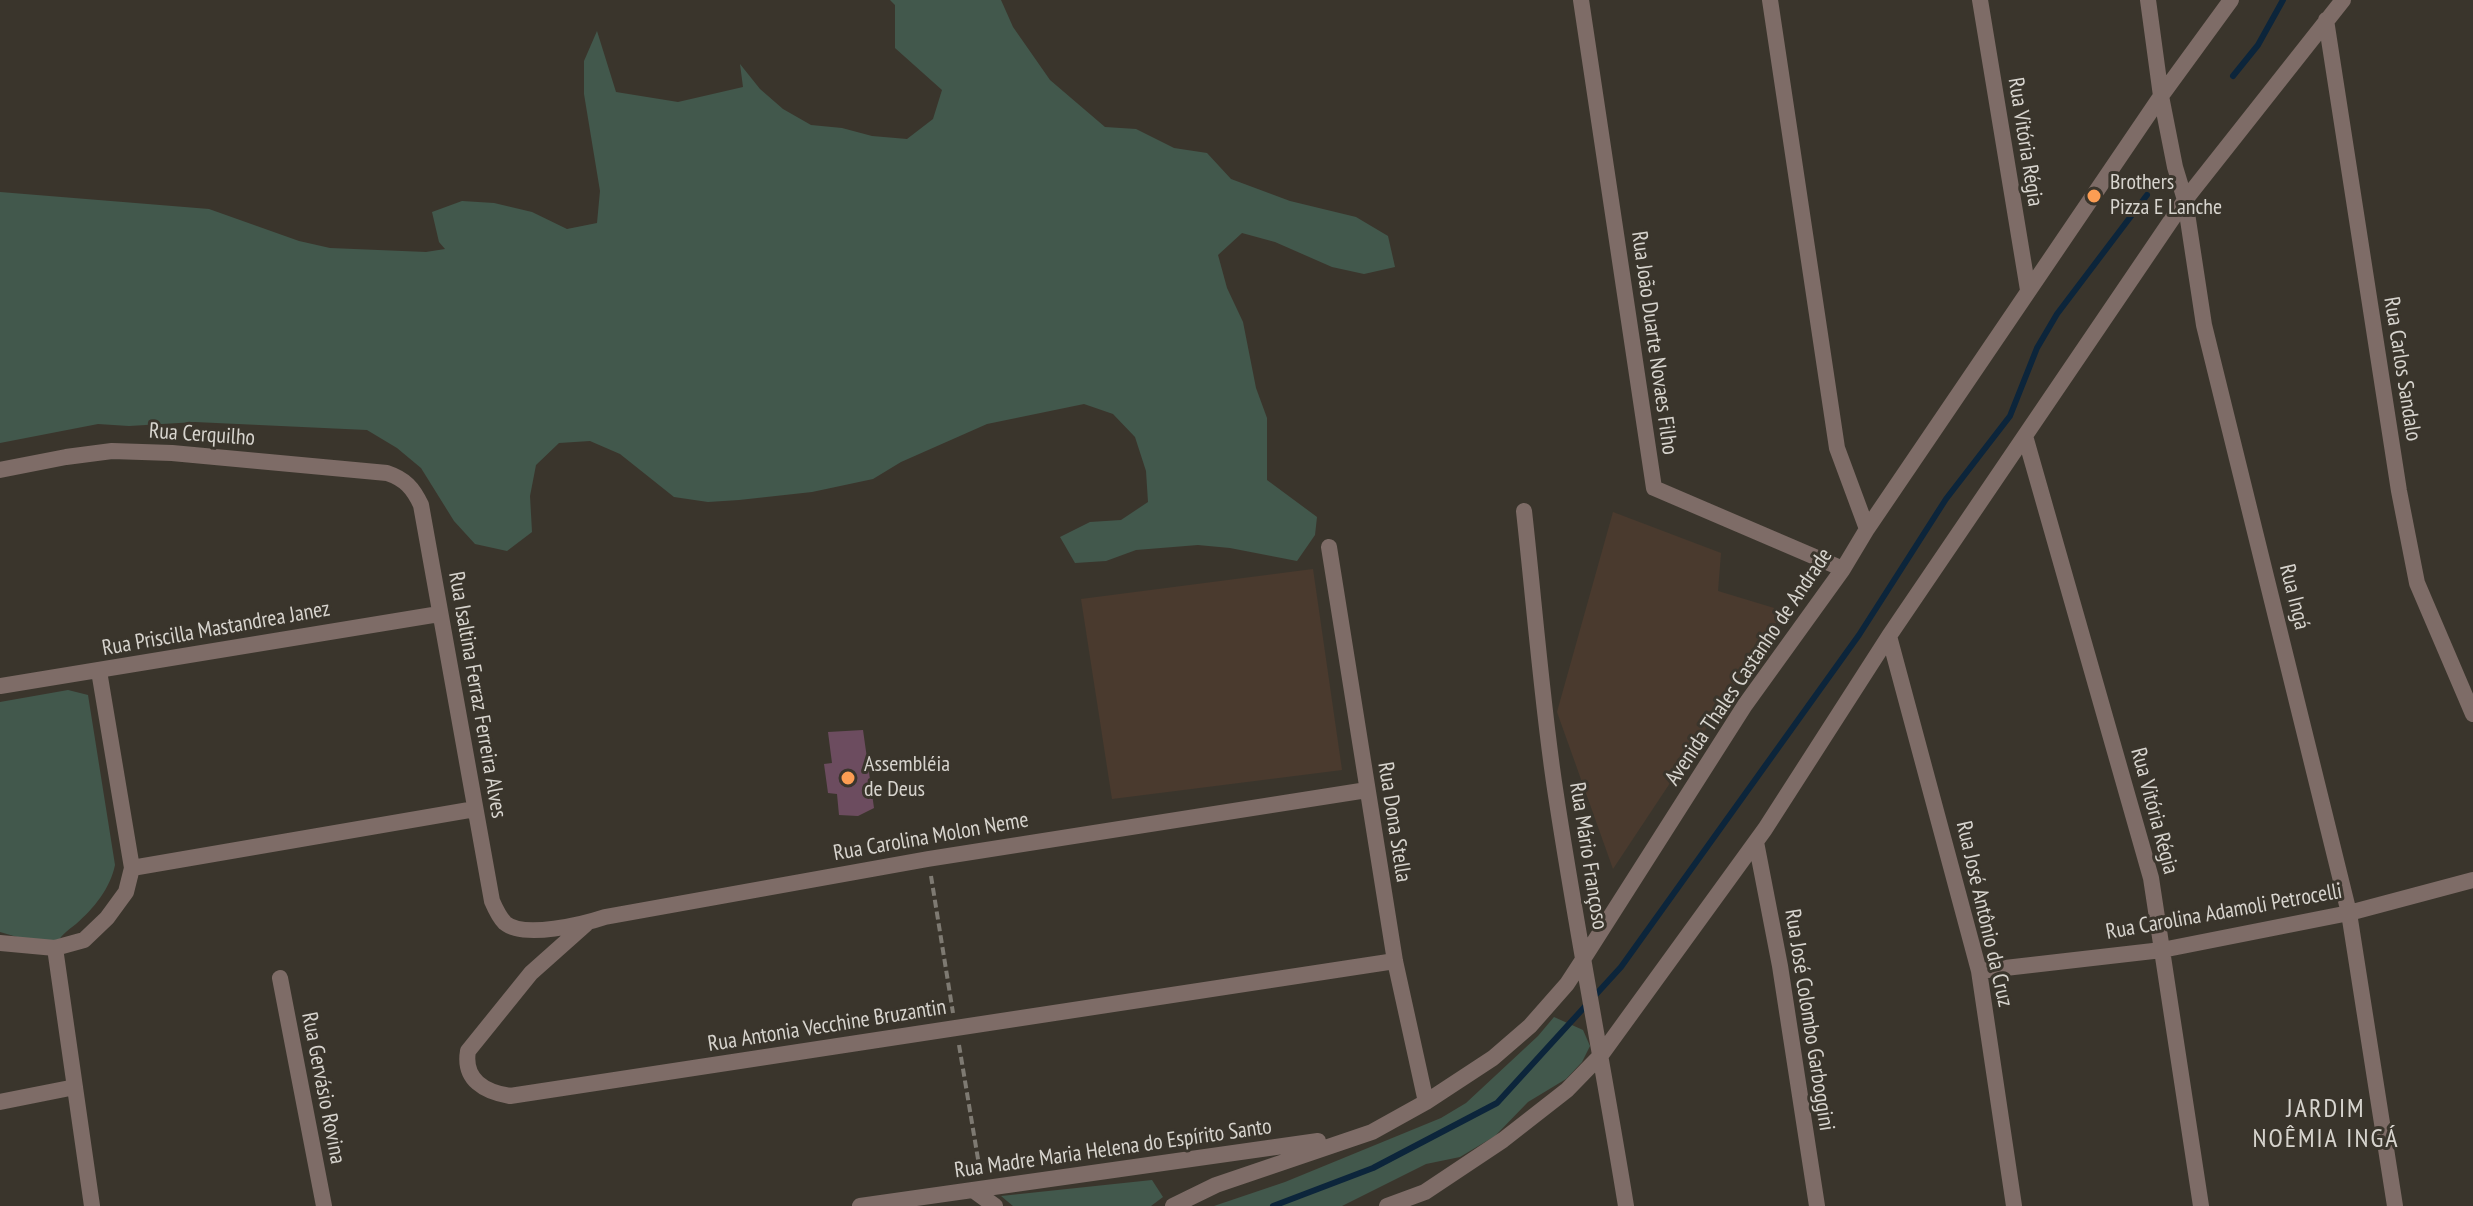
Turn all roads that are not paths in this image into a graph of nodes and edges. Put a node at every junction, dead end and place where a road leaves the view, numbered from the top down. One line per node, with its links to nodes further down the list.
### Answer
1 (1581, 0): 17 (street, Rua João Duarte Novaes Filho)
2 (1770, 0): 15 (street)
3 (1980, 0): 10 (street, Rua Vitória Régia)
4 (2148, 0): 8 (street, Rua Ingá)
5 (2231, 0): 8 (street, Avenida Thales Castanho de Andrade)
6 (2343, 0): 7 (street)
7 (2326, 20): 9 (street); 22 (street, Rua Carlos Sandalo)
8 (2161, 96): 9 (street, Rua Ingá); 10 (street, Avenida Thales Castanho de Andrade)
9 (2185, 200): 11 (street); 28 (street, Rua Ingá)
10 (2028, 290): 15 (street, Avenida Thales Castanho de Andrade)
11 (2025, 436): 19 (street); 33 (street, Rua Vitória Régia)
12 (0, 470): 13 (street, Rua Cerquilho)
13 (401, 478): 18 (street, Rua Isaltina Ferraz Ferreira Alves)
14 (1524, 511): 35 (street, Rua Mário Françoso)
15 (1867, 529): 17 (street, Avenida Thales Castanho de Andrade)
16 (1329, 547): 23 (street, Rua Dona Stella)
17 (1843, 569): 35 (street, Avenida Thales Castanho de Andrade)
18 (439, 614): 20 (street, Rua Priscilla Mastandrea Janez); 24 (street, Rua Isaltina Ferraz Ferreira Alves)
19 (1889, 636): 25 (street); 36 (street, Rua José Antônio da Cruz)
20 (99, 671): 21 (street, Rua Priscilla Mastandrea Janez); 26 (street)
21 (0, 686)
22 (2473, 714)
23 (1367, 790): 30 (street, Rua Carolina Molon Neme); 34 (street, Rua Dona Stella)
24 (475, 809): 26 (street); 29 (street, Rua Isaltina Ferraz Ferreira Alves)
25 (1756, 842): 38 (street); 52 (street, Rua José Colombo Garboggini)
26 (131, 862): 32 (street)
27 (2473, 880): 28 (street, Rua Carolina Adamoli Petrocelli)
28 (2349, 913): 33 (street, Rua Carolina Adamoli Petrocelli); 55 (street, Rua Ingá)
29 (505, 923): 30 (street, Rua Carolina Molon Neme)
30 (587, 923): 34 (street, Rua Antonia Vecchine Bruzantin)
31 (0, 943): 32 (street)
32 (55, 948): 39 (street)
33 (2162, 950): 36 (street, Rua Carolina Adamoli Petrocelli); 54 (street, Rua Vitória Régia)
34 (1395, 961): 41 (street, Rua Dona Stella)
35 (1582, 961): 38 (street, Rua Mário Françoso); 41 (street, Avenida Thales Castanho de Andrade)
36 (1979, 971): 53 (street, Rua José Antônio da Cruz)
37 (280, 978): 46 (street, Rua Gervásio Rovina)
38 (1601, 1055): 44 (street); 51 (street, Rua Mário Françoso)
39 (75, 1087): 40 (street); 45 (street)
40 (0, 1102)
41 (1426, 1102): 42 (street, Avenida Thales Castanho de Andrade)
42 (1372, 1132): 43 (street, Rua Madre Maria Helena do Espírito Santo); 49 (street, Avenida Thales Castanho de Andrade)
43 (978, 1190): 47 (street, Rua Madre Maria Helena do Espírito Santo); 48 (street)
44 (1426, 1199): 50 (street)
45 (92, 1206)
46 (324, 1206)
47 (860, 1206)
48 (995, 1206)
49 (1173, 1206)
50 (1387, 1206)
51 (1626, 1206)
52 (1817, 1206)
53 (2014, 1206)
54 (2201, 1206)
55 (2395, 1206)

